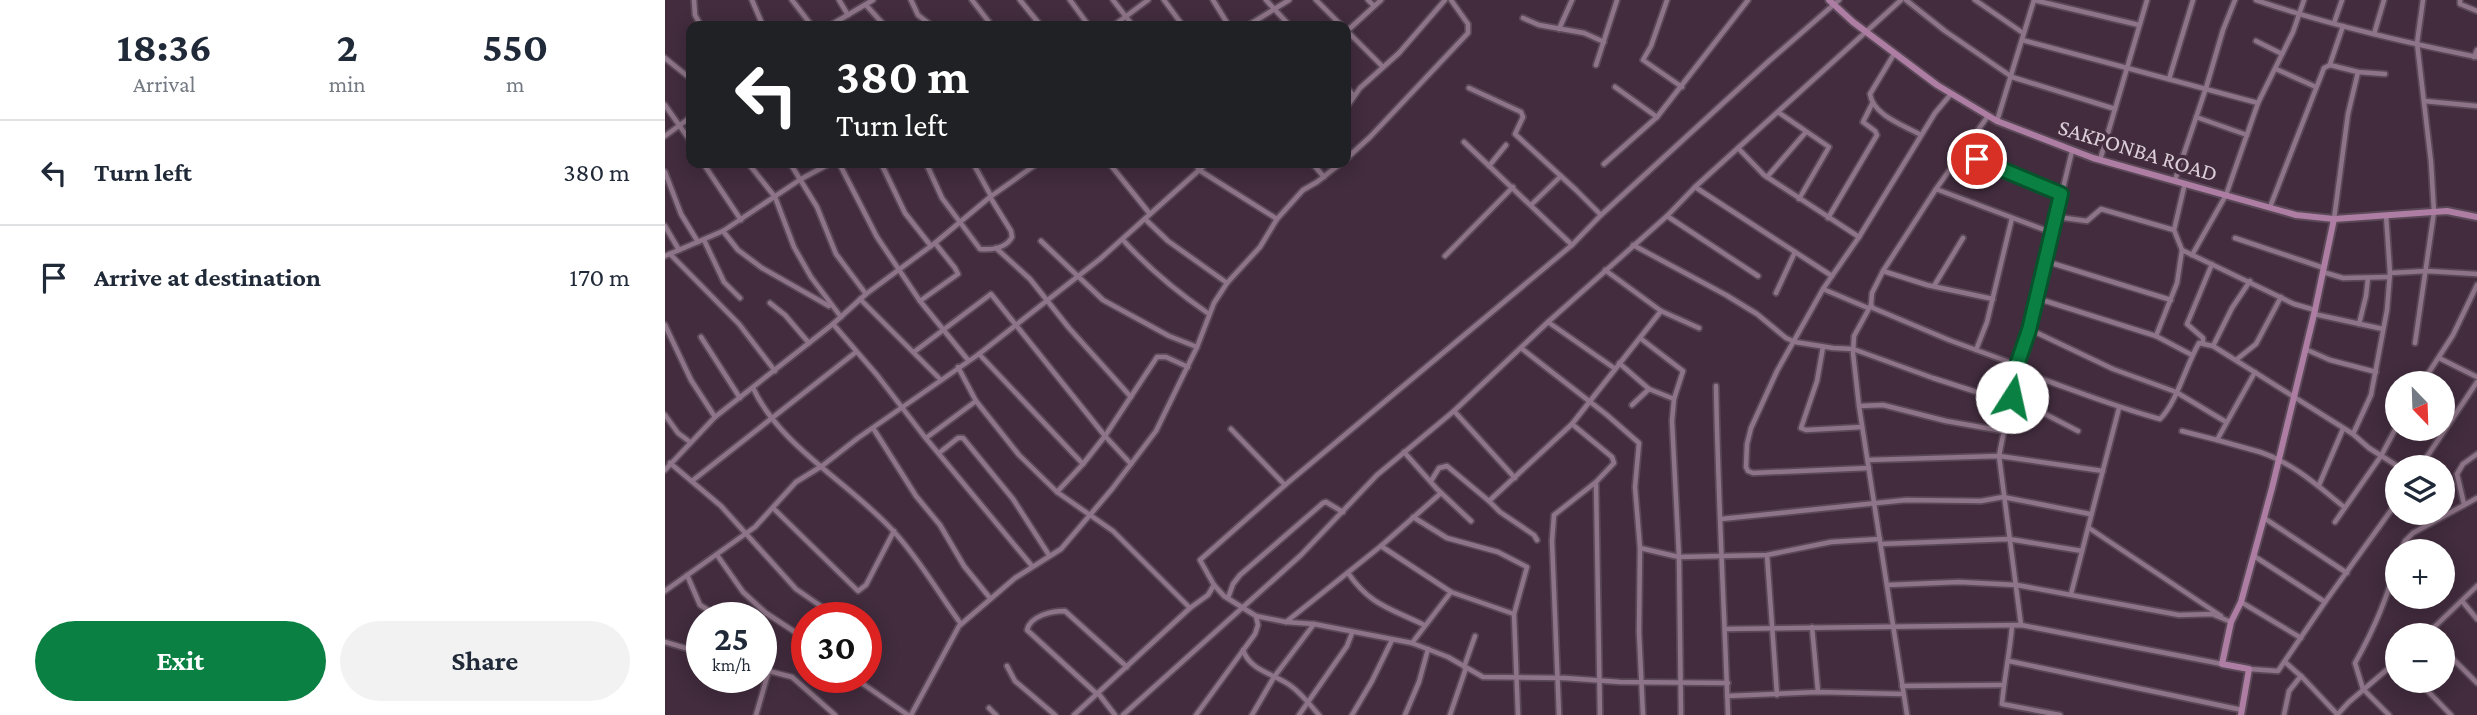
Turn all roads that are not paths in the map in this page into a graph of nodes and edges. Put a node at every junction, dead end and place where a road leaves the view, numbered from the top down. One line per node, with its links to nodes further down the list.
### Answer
1 (694, 0): 46 (street)
2 (752, 0): 47 (street)
3 (792, 0): 48 (street)
4 (839, 0): 42 (street)
5 (873, 0): 38 (street)
6 (911, 0): 51 (street)
7 (972, 0): 52 (street)
8 (1020, 0): 53 (street)
9 (1070, 0): 54 (street)
10 (1113, 0): 44 (street)
11 (1148, 0): 44 (street)
12 (1164, 0): 57 (street)
13 (1213, 0): 58 (street)
14 (1266, 0): 40 (street)
15 (1289, 0): 40 (street)
16 (1316, 0): 61 (street)
17 (1369, 0): 39 (street)
18 (1381, 0): 39 (street)
19 (1445, 0): 81 (street)
20 (1451, 0): 121 (street)
21 (1572, 0): 66 (street)
22 (1618, 0): 72 (street)
23 (1667, 0): 90 (street)
24 (1748, 0): 90 (street)
25 (1904, 0): 67 (street); 87 (street)
26 (1975, 0): 70 (street)
27 (2034, 0): 63 (street); 70 (street)
28 (2147, 0): 63 (street)
29 (2193, 0): 88 (street)
30 (2235, 0): 93 (street)
31 (2256, 0): 43 (street)
32 (2304, 0): 43 (street)
33 (2342, 0): 62 (street)
34 (2384, 0): 68 (street)
35 (2423, 0): 73 (street)
36 (2460, 0): 41 (street)
37 (1834, 2): 67 (main road, SAKPONBA ROAD); 158 (street)
38 (866, 5): 42 (street); 50 (street)
39 (1374, 6): 65 (street)
40 (1275, 10): 59 (street); 60 (street)
41 (2477, 11)
42 (848, 15): 49 (street)
43 (2300, 15): 62 (street); 76 (street)
44 (1127, 17): 55 (street); 56 (street)
45 (1523, 18): 66 (street)
46 (698, 21)
47 (761, 21)
48 (808, 21)
49 (841, 21)
50 (880, 21)
51 (926, 21)
52 (988, 21)
53 (1037, 21)
54 (1086, 21)
55 (1121, 21)
56 (1130, 21)
57 (1179, 21)
58 (1226, 21)
59 (1258, 21)
60 (1285, 21)
61 (1337, 21)
62 (2335, 23): 64 (street)
63 (2139, 25): 82 (street)
64 (2343, 26): 68 (street); 80 (street)
65 (1351, 27)
66 (1559, 29): 72 (street)
67 (1865, 32): 75 (main road, SAKPONBA ROAD); 104 (street)
68 (2374, 34): 73 (street)
69 (1351, 36): 81 (street)
70 (2023, 37): 82 (street); 87 (street)
71 (2256, 41): 76 (street)
72 (1605, 42): 79 (street)
73 (2417, 43): 77 (street); 98 (street)
74 (2477, 50): 77 (street)
75 (1893, 54): 95 (main road, SAKPONBA ROAD); 100 (street)
76 (2282, 54): 83 (street)
77 (2476, 57)
78 (665, 58): 86 (street)
79 (1596, 65)
80 (2330, 65): 84 (street); 91 (street)
81 (1381, 66): 96 (street)
82 (2127, 68): 88 (street); 103 (street)
83 (2276, 69): 91 (street); 99 (street)
84 (2358, 72): 85 (street); 167 (street)
85 (2385, 74)
86 (686, 75)
87 (2012, 77): 103 (street); 109 (street)
88 (2169, 79): 93 (street)
89 (1615, 87): 106 (street)
90 (1682, 87): 106 (street)
91 (2316, 87): 155 (street)
92 (1469, 88): 140 (street)
93 (2206, 88): 99 (street); 107 (street)
94 (1351, 93): 96 (street)
95 (1951, 94): 105 (main road, SAKPONBA ROAD); 113 (street)
96 (1354, 96): 97 (street)
97 (1351, 100)
98 (2424, 101): 102 (street); 156 (street)
99 (2257, 103): 114 (street)
100 (1872, 104): 113 (street); 163 (street)
101 (665, 105): 110 (street)
102 (2477, 106)
103 (2115, 109): 122 (street)
104 (1778, 112): 111 (street); 118 (street)
105 (1988, 116): 109 (main road, SAKPONBA ROAD); 120 (street)
106 (1657, 117): 123 (street)
107 (2196, 117): 114 (street); 144 (street)
108 (686, 120): 110 (street)
109 (1997, 121): 119 (main road, SAKPONBA ROAD)
110 (681, 124): 112 (street); 115 (street)
111 (1806, 132): 142 (street); 153 (street)
112 (686, 133)
113 (1920, 135): 174 (street)
114 (2246, 135): 150 (street)
115 (665, 136)
116 (1464, 142): 124 (street)
117 (1506, 145): 124 (street)
118 (1738, 148): 142 (street); 147 (street)
119 (2072, 152): 122 (main road, SAKPONBA ROAD); 149 (street)
120 (1962, 153): 148 (street); 149 (street)
121 (1351, 154)
122 (2100, 160): 144 (main road, SAKPONBA ROAD)
123 (1604, 163)
124 (1489, 166): 146 (street)
125 (706, 168): 168 (street)
126 (751, 168): 152 (street)
127 (793, 168): 143 (street)
128 (822, 168): 143 (street)
129 (842, 168): 192 (street)
130 (883, 168): 180 (street)
131 (928, 168): 169 (street)
132 (976, 168): 151 (street)
133 (1031, 168): 151 (street)
134 (1113, 168): 157 (street)
135 (1201, 168): 138 (street)
136 (1316, 168): 141 (street)
137 (1335, 168): 141 (street)
138 (1199, 170): 157 (street); 166 (street)
139 (665, 172): 178 (street)
140 (1561, 176): 154 (street); 158 (street)
141 (1324, 177): 166 (street)
142 (1767, 177): 153 (street)
143 (801, 179): 152 (street); 209 (street)
144 (2175, 180): 145 (main road, SAKPONBA ROAD)
145 (2185, 183): 150 (main road, SAKPONBA ROAD); 171 (street)
146 (1513, 187): 154 (street); 189 (street)
147 (1695, 187): 160 (street); 186 (street)
148 (1936, 189): 164 (street); 195 (street)
149 (2061, 194): 161 (street)
150 (2226, 195): 155 (main road, SAKPONBA ROAD); 188 (street)
151 (991, 196): 169 (street); 183 (street)
152 (775, 197): 168 (street); 220 (street)
153 (1799, 199): 163 (street)
154 (1532, 205): 181 (street)
155 (2270, 207): 167 (main road, SAKPONBA ROAD)
156 (2434, 212): 159 (main road, SAKPONBA ROAD); 162 (main road, SAKPONBA ROAD); 196 (street)
157 (1150, 215): 165 (street)
158 (1601, 215): 181 (street)
159 (2386, 215): 167 (main road, SAKPONBA ROAD); 198 (street)
160 (1667, 216): 182 (street); 200 (street)
161 (2057, 217): 171 (street); 173 (street)
162 (2477, 217)
163 (1828, 218): 174 (street)
164 (2012, 218): 173 (street); 215 (street)
165 (1145, 219): 177 (street); 204 (street)
166 (1277, 219): 204 (street)
167 (2334, 219): 194 (main road)
168 (741, 220): 172 (street)
169 (960, 220): 180 (street); 183 (street)
170 (665, 226): 184 (street)
171 (2174, 230): 185 (street)
172 (723, 231): 178 (street); 220 (street)
173 (2053, 233): 190 (street)
174 (1859, 237): 201 (street)
175 (1963, 238): 205 (street)
176 (2235, 238): 194 (street)
177 (1123, 240): 199 (street); 223 (street)
178 (701, 241): 184 (street); 211 (street)
179 (1041, 241): 199 (street)
180 (933, 245): 192 (street); 217 (street)
181 (1572, 245): 318 (street)
182 (1633, 245): 193 (street); 237 (street)
183 (996, 248): 214 (street)
184 (679, 250): 187 (street)
185 (2182, 250): 188 (street); 216 (street)
186 (1795, 251): 201 (street); 208 (street)
187 (668, 255): 259 (street)
188 (2192, 255): 191 (street)
189 (1445, 256)
190 (2045, 261): 212 (street); 216 (street)
191 (2212, 264): 203 (street); 239 (street)
192 (899, 269): 209 (street); 217 (street)
193 (1605, 270): 221 (street); 225 (street)
194 (2323, 270): 202 (street); 222 (main road)
195 (1884, 271): 205 (street); 219 (street)
196 (2427, 271): 197 (street); 198 (street); 240 (street)
197 (2477, 274)
198 (2389, 275): 202 (street); 231 (street)
199 (1077, 276): 214 (street); 242 (street)
200 (1758, 276)
201 (1832, 276): 207 (street)
202 (2368, 278): 228 (street)
203 (2250, 281): 210 (street); 241 (street)
204 (1227, 283): 223 (street)
205 (1937, 284): 215 (street)
206 (2477, 285): 252 (street)
207 (1823, 289): 219 (street); 237 (street)
208 (1776, 293)
209 (866, 294): 213 (street)
210 (2281, 297): 222 (street); 254 (street)
211 (740, 298)
212 (2036, 298): 232 (street); 234 (street)
213 (860, 299): 224 (street); 249 (street)
214 (1047, 299): 227 (street); 270 (street)
215 (1993, 299): 247 (street)
216 (2171, 300): 234 (street)
217 (920, 301): 233 (street)
218 (770, 303): 238 (street)
219 (1870, 307): 245 (street); 247 (street)
220 (833, 308): 224 (street)
221 (1661, 312): 230 (street); 236 (street)
222 (2314, 312): 228 (street); 246 (main road)
223 (1209, 314): 242 (street)
224 (841, 317): 226 (street)
225 (1548, 322): 244 (street); 255 (street)
226 (833, 324): 238 (street); 248 (street)
227 (1016, 324): 233 (street); 250 (street); 294 (street)
228 (2359, 324): 231 (street)
229 (665, 325): 282 (street)
230 (1699, 328)
231 (2383, 329): 262 (street)
232 (2029, 330): 258 (street); 268 (street)
233 (945, 331): 249 (street); 253 (street)
234 (2156, 336): 251 (street)
235 (701, 337): 271 (street)
236 (1640, 338): 255 (street); 272 (street)
237 (1795, 342): 243 (street); 312 (street)
238 (809, 343): 259 (street)
239 (2203, 343): 241 (street); 251 (street)
240 (2415, 343)
241 (2213, 346): 254 (street)
242 (1197, 347): 257 (street)
243 (1823, 347): 245 (street); 286 (street)
244 (1521, 348): 275 (street); 280 (street)
245 (1853, 349): 273 (street); 277 (street)
246 (2305, 349): 262 (street); 269 (main road)
247 (1976, 350): 258 (street)
248 (856, 352): 278 (street); 283 (street)
249 (914, 352): 264 (street)
250 (979, 354): 253 (street); 308 (street)
251 (2192, 355): 268 (street)
252 (2439, 358): 260 (street); 263 (street)
253 (968, 360): 256 (street)
254 (2236, 360): 261 (street)
255 (1616, 365): 267 (street); 275 (street)
256 (958, 367): 264 (street); 274 (street)
257 (1188, 367): 270 (street); 309 (street)
258 (2017, 368): 273 (street); 279 (street)
259 (775, 371): 266 (street)
260 (2430, 371)
261 (2255, 372): 269 (street); 284 (street)
262 (2376, 372): 293 (street)
263 (2477, 379): 302 (street)
264 (941, 380): 278 (street)
265 (1716, 386): 334 (street)
266 (753, 388): 271 (street); 283 (street)
267 (1649, 389): 272 (street); 276 (street)
268 (2176, 392): 279 (street); 284 (street)
269 (2294, 396): 289 (street); 307 (main road)
270 (1131, 397): 294 (street)
271 (740, 398): 282 (street)
272 (1674, 399): 351 (street)
273 (2012, 400): 290 (street); 291 (street)
274 (976, 401): 295 (street); 320 (street)
275 (1591, 403): 285 (street); 346 (street)
276 (1632, 405)
277 (1859, 406): 286 (street); 290 (street)
278 (904, 407): 287 (street); 295 (street)
279 (2119, 408): 313 (street)
280 (1454, 411): 299 (street); 314 (street)
281 (665, 415): 298 (street)
282 (715, 417): 298 (street)
283 (772, 418): 310 (street); 315 (street)
284 (2226, 422): 296 (street)
285 (1572, 424): 314 (street); 317 (street)
286 (1862, 427): 306 (street)
287 (873, 428): 310 (street); 365 (street)
288 (1231, 429): 318 (street)
289 (2343, 429): 293 (street); 319 (street)
290 (2003, 431): 303 (street)
291 (2078, 431)
292 (2182, 431): 296 (street)
293 (2353, 434): 304 (street)
294 (1105, 436): 308 (street); 309 (street)
295 (926, 438): 300 (street)
296 (2217, 440): 307 (street)
297 (2389, 441): 304 (street)
298 (690, 443): 311 (street)
299 (1404, 452): 316 (street); 329 (street)
300 (939, 453): 349 (street); 354 (street)
301 (2477, 454): 325 (street)
302 (2428, 455)
303 (1999, 456): 306 (street); 313 (street); 322 (street)
304 (2381, 456): 305 (street); 327 (street)
305 (2385, 458)
306 (1868, 460): 312 (street)
307 (2279, 461): 319 (street); 333 (main road)
308 (1083, 464): 320 (street)
309 (1131, 464): 331 (street)
310 (822, 466): 328 (street); 339 (street)
311 (667, 467): 315 (street)
312 (1869, 468): 326 (street)
313 (2103, 471): 330 (street)
314 (1515, 478): 324 (street)
315 (692, 481): 340 (street)
316 (1431, 481): 321 (street); 324 (street)
317 (1596, 482): 417 (street); 418 (street)
318 (1285, 485): 358 (street)
319 (2319, 485): 327 (street)
320 (1057, 492): 331 (street)
321 (1441, 493): 332 (street); 336 (street)
322 (2003, 497): 326 (street); 330 (street); 341 (street)
323 (2477, 498): 325 (street)
324 (1489, 501): 343 (street)
325 (2464, 503): 342 (street)
326 (1874, 504): 334 (street); 344 (street)
327 (2344, 507): 337 (street)
328 (773, 508): 339 (street); 340 (street)
329 (1343, 512): 366 (street); 373 (street)
330 (2090, 514): 338 (street)
331 (1089, 516): 349 (street); 374 (street)
332 (1417, 517): 345 (street); 376 (street)
333 (2264, 518): 353 (main road); 356 (street)
334 (1721, 519): 352 (street)
335 (2385, 519): 356 (street)
336 (1471, 521)
337 (2335, 522)
338 (2088, 528): 347 (street); 382 (street)
339 (894, 531): 384 (street)
340 (747, 533): 348 (street); 370 (street)
341 (2009, 539): 344 (street); 347 (street); 360 (street)
342 (2407, 539)
343 (1537, 540)
344 (1880, 542): 350 (street); 359 (street)
345 (1381, 546): 355 (street); 363 (street)
346 (1640, 548): 351 (street); 419 (street)
347 (2082, 551): 364 (street)
348 (717, 555): 357 (street); 393 (street)
349 (1049, 555): 354 (street)
350 (1767, 555): 352 (street); 392 (street)
351 (1679, 556): 352 (street); 420 (street)
352 (1722, 556): 394 (street)
353 (2254, 556): 371 (main road); 372 (street)
354 (1032, 566): 365 (street)
355 (1348, 573): 375 (street); 387 (street)
356 (2347, 573): 372 (street)
357 (687, 575): 362 (street); 369 (street)
358 (1214, 585): 366 (street); 374 (street)
359 (1887, 585): 360 (street); 389 (street)
360 (2017, 585): 364 (street); 388 (street)
361 (2477, 586): 368 (street)
362 (665, 591)
363 (1451, 592): 376 (street); 387 (street)
364 (2071, 594): 382 (street)
365 (990, 598): 384 (street)
366 (1228, 598): 373 (street)
367 (2385, 600): 425 (street)
368 (2462, 601): 379 (street); 383 (street)
369 (699, 602)
370 (816, 602)
371 (2241, 602): 382 (main road); 397 (street)
372 (2325, 603): 397 (street)
373 (1242, 607): 377 (street); 444 (street)
374 (1190, 608): 409 (street)
375 (1294, 614): 380 (street); 381 (street)
376 (1514, 614): 416 (street)
377 (1256, 616): 378 (street); 386 (street)
378 (1263, 618): 380 (street); 386 (street)
379 (2477, 619)
380 (1286, 622): 381 (street)
381 (1298, 622): 385 (street)
382 (2231, 622): 407 (main road)
383 (2440, 623)
384 (961, 624): 439 (street)
385 (1314, 624): 395 (street); 415 (street)
386 (1258, 625): 403 (street)
387 (1424, 625): 400 (street)
388 (2021, 625): 390 (street); 407 (street)
389 (1893, 626): 390 (street); 391 (street); 423 (street)
390 (2012, 626): 404 (street)
391 (1812, 627): 392 (street); 426 (street)
392 (1774, 628): 394 (street); 432 (street)
393 (791, 629)
394 (1724, 629): 421 (street)
395 (1352, 633): 398 (street); 434 (street)
396 (1475, 636): 410 (street)
397 (2301, 638): 406 (street)
398 (1392, 640): 400 (street); 449 (street)
399 (665, 642): 401 (street)
400 (1412, 643): 402 (street)
401 (686, 648)
402 (1428, 649): 410 (street); 450 (street)
403 (1243, 650): 415 (street); 445 (street)
404 (2009, 661): 424 (street); 436 (street)
405 (2455, 661): 422 (street)
406 (2285, 662): 411 (street); 414 (street)
407 (2222, 664): 411 (main road)
408 (1007, 666): 441 (street)
409 (1127, 667): 429 (street); 429 (street)
410 (1465, 668): 416 (street); 451 (street)
411 (2249, 669): 436 (main road)
412 (2385, 671): 425 (street)
413 (777, 672): 438 (street)
414 (2301, 676): 460 (street); 461 (street)
415 (1274, 677): 434 (street); 446 (street)
416 (1518, 678): 417 (street); 452 (street)
417 (1558, 678): 418 (street); 453 (street)
418 (1600, 681): 419 (street); 454 (street)
419 (1642, 681): 420 (street); 455 (street)
420 (1680, 682): 421 (street); 456 (street)
421 (1728, 683): 433 (street)
422 (2477, 683)
423 (1902, 685): 424 (street); 431 (street)
424 (2003, 685): 459 (street)
425 (2363, 689): 461 (street); 462 (street)
426 (1818, 692): 431 (street); 432 (street)
427 (761, 693): 437 (street)
428 (877, 693): 439 (street)
429 (1098, 693): 442 (street); 443 (street)
430 (2430, 693): 463 (street)
431 (1903, 694): 458 (street)
432 (1777, 695): 433 (street)
433 (1727, 696): 457 (street)
434 (1308, 702): 447 (street); 448 (street)
435 (989, 708): 440 (street)
436 (2241, 713)
437 (757, 715)
438 (835, 715)
439 (909, 715)
440 (996, 715)
441 (1055, 715)
442 (1074, 715)
443 (1115, 715)
444 (1123, 715)
445 (1196, 715)
446 (1252, 715)
447 (1299, 715)
448 (1319, 715)
449 (1352, 715)
450 (1405, 715)
451 (1450, 715)
452 (1518, 715)
453 (1559, 715)
454 (1600, 715)
455 (1643, 715)
456 (1681, 715)
457 (1728, 715)
458 (1907, 715)
459 (2060, 715)
460 (2284, 715)
461 (2337, 715)
462 (2389, 715)
463 (2451, 715)

